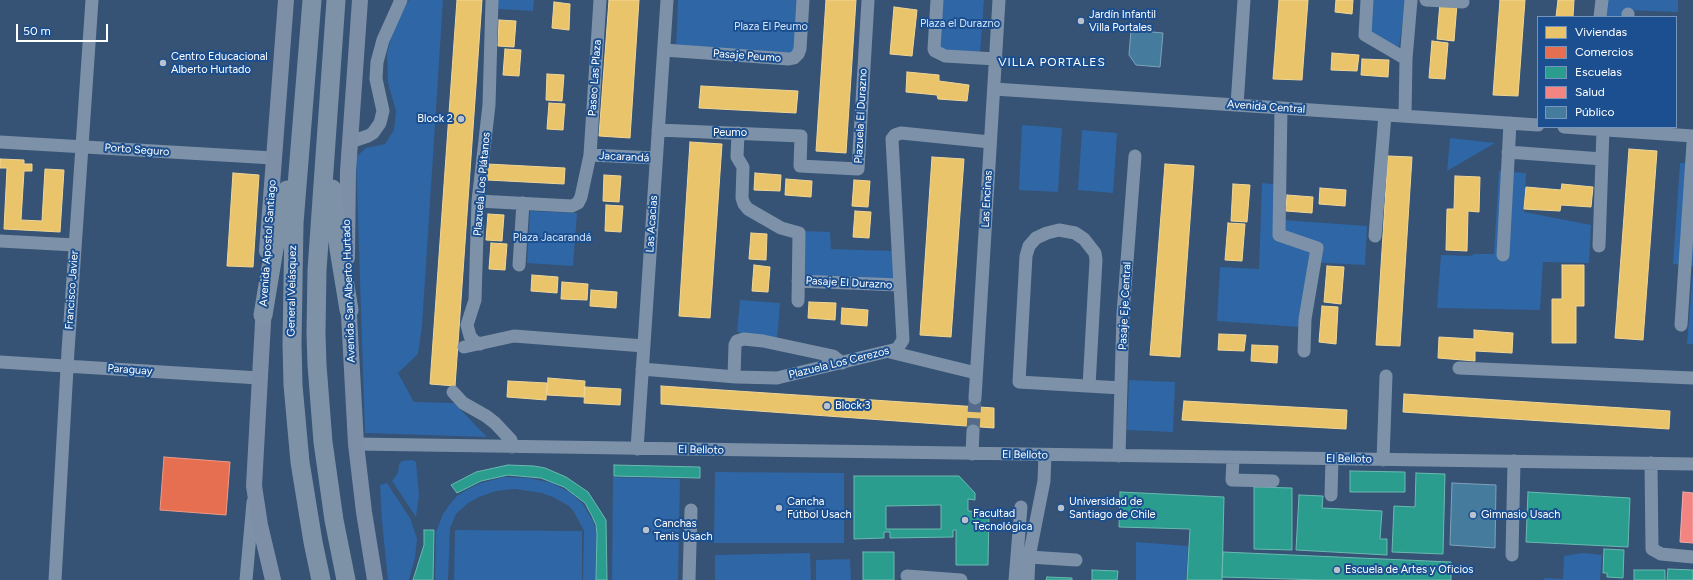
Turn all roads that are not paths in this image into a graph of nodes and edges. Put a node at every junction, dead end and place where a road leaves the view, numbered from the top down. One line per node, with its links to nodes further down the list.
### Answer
1 (92, 0): 44 (street, Francisco Javier)
2 (286, 0): 48 (main road, Avenida Apostol Santiago)
3 (312, 0): 35 (highway, General Velásquez)
4 (336, 0): 37 (highway)
5 (360, 0): 40 (main road, Avenida San Alberto Hurtado)
6 (401, 0): 40 (street)
7 (492, 0): 51 (street, Plazuela Los Plátanos)
8 (600, 0): 46 (street, Paseo Las Plaza)
9 (667, 0): 21 (street, Las Acacias)
10 (803, 0): 21 (street, Pasaje Peumo)
11 (868, 0): 38 (street, Plazuela El Durazno)
12 (937, 0): 22 (street)
13 (999, 0): 22 (street, Las Encinas)
14 (1244, 0): 25 (street)
15 (1367, 0): 23 (street)
16 (1411, 0): 23 (street)
17 (1426, 0): 19 (street)
18 (1602, 0): 20 (street)
19 (1463, 2)
20 (1600, 16)
21 (664, 50): 33 (street, Las Acacias)
22 (996, 59): 24 (street, Las Encinas)
23 (1406, 59): 28 (street)
24 (994, 89): 25 (street, Avenida Central); 42 (street, Las Encinas)
25 (1237, 105): 26 (street, Avenida Central)
26 (1281, 108): 27 (street, Avenida Central); 69 (street)
27 (1385, 115): 28 (street, Avenida Central); 53 (street)
28 (1405, 116): 29 (street, Avenida Central)
29 (1510, 123): 30 (street, Avenida Central); 45 (street)
30 (1537, 125)
31 (1577, 128): 34 (street)
32 (1622, 129): 34 (street); 39 (street)
33 (658, 130): 36 (street, Peumo); 49 (street, Las Acacias)
34 (1603, 130): 50 (street)
35 (301, 131): 63 (highway); 110 (highway, General Velásquez)
36 (738, 133): 38 (street, Peumo); 59 (street)
37 (326, 135): 62 (highway); 111 (highway)
38 (801, 136)
39 (1693, 136)
40 (350, 140): 62 (main road, Avenida San Alberto Hurtado)
41 (0, 142): 44 (street, Porto Seguro)
42 (990, 142): 60 (street, Plazuela Los Cerezos); 75 (street, Las Encinas)
43 (1693, 143): 64 (street)
44 (82, 146): 48 (street, Porto Seguro); 55 (street, Francisco Javier)
45 (1508, 152): 50 (street); 57 (street)
46 (590, 155): 49 (street, Jacarandá); 52 (street, Jacarandá)
47 (1135, 156): 81 (street, Pasaje Eje Central)
48 (273, 158): 63 (main road, Avenida Apostol Santiago)
49 (656, 158): 66 (street, Las Acacias)
50 (1602, 159): 56 (street)
51 (478, 201): 52 (street); 65 (street, Plazuela Los Plátanos)
52 (523, 203): 58 (street)
53 (1375, 236)
54 (0, 241): 55 (street)
55 (75, 245): 72 (street, Francisco Javier)
56 (1599, 246)
57 (1503, 255)
58 (519, 265)
59 (798, 281): 60 (street, Pasaje El Durazno); 61 (street)
60 (899, 285): 68 (street, Plazuela Los Cerezos)
61 (798, 301)
62 (349, 310): 85 (main road, Avenida San Alberto Hurtado)
63 (263, 315): 78 (main road, Avenida Apostol Santiago)
64 (1681, 325)
65 (480, 344): 66 (street); 67 (street)
66 (644, 346): 74 (street, Las Acacias)
67 (464, 347)
68 (890, 352): 71 (street, Plazuela Los Cerezos); 75 (street)
69 (1304, 352)
70 (0, 362): 72 (street, Paraguay)
71 (842, 363): 77 (street, Plazuela Los Cerezos); 77 (street)
72 (67, 366): 78 (street, Paraguay); 107 (street, Francisco Javier)
73 (1459, 368): 79 (street)
74 (642, 370): 77 (street, Plazuela Los Cerezos); 87 (street, Las Acacias)
75 (976, 373): 83 (street, Las Encinas)
76 (1386, 376): 93 (street)
77 (734, 377)
78 (259, 378): 98 (main road, Avenida Apostol Santiago)
79 (1693, 378)
80 (1089, 386): 80 (street); 81 (street)
81 (1121, 388): 90 (street, Pasaje Eje Central)
82 (452, 392): 86 (street)
83 (975, 398)
84 (973, 431): 88 (street)
85 (356, 444): 86 (street, El Belloto); 112 (main road, Avenida San Alberto Hurtado)
86 (512, 447): 87 (street, El Belloto)
87 (637, 449): 88 (street, El Belloto)
88 (972, 454): 89 (street, El Belloto)
89 (1045, 455): 90 (street, El Belloto); 103 (street)
90 (1119, 456): 91 (street, El Belloto)
91 (1233, 458): 92 (street, El Belloto); 97 (street)
92 (1332, 459): 93 (street, El Belloto); 99 (street)
93 (1383, 460): 94 (street, El Belloto)
94 (1514, 461): 95 (street, El Belloto); 102 (street)
95 (1651, 463): 96 (street, El Belloto); 104 (street)
96 (1693, 464)
97 (1273, 481)
98 (254, 486): 108 (street); 109 (main road)
99 (1331, 495)
100 (1021, 507): 115 (street)
101 (691, 510): 113 (street)
102 (1512, 555)
103 (1029, 557): 105 (street); 116 (street)
104 (1693, 557)
105 (1076, 560)
106 (907, 576): 114 (street)
107 (55, 580)
108 (246, 580)
109 (273, 580)
110 (321, 580)
111 (346, 580)
112 (375, 580)
113 (689, 580)
114 (962, 580)
115 (1015, 580)
116 (1028, 580)

